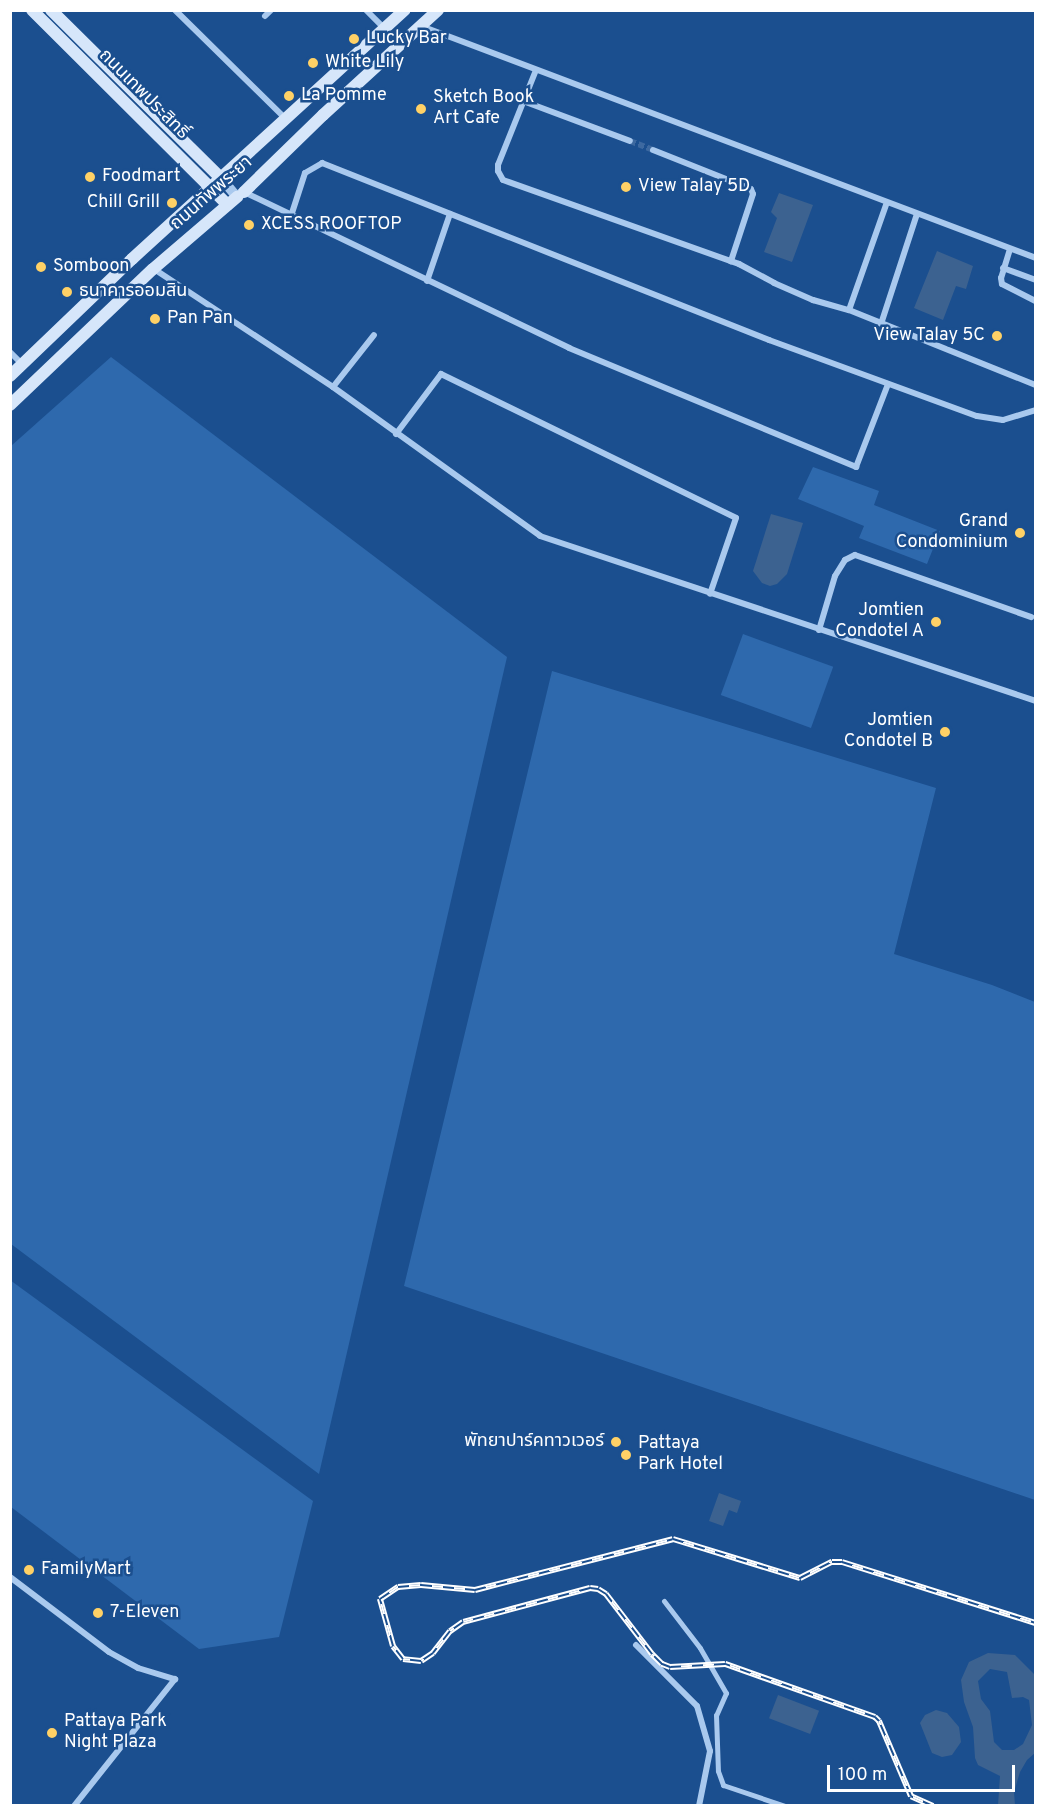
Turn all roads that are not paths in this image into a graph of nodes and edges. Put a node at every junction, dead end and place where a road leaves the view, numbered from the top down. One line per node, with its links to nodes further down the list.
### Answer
1 (32, 10): 17 (main road, ถนนเทพประสิทธิ์)
2 (51, 10): 16 (main road, ถนนเทพประสิทธิ์)
3 (175, 10): 13 (street)
4 (271, 10): 8 (street)
5 (366, 10): 10 (street)
6 (405, 10): 10 (main road, ถนนทัพพระยา)
7 (438, 10): 9 (main road, ถนนทัพพระยา)
8 (265, 16)
9 (421, 26): 11 (street); 18 (main road, ถนนทัพพระยา)
10 (385, 29): 13 (main road, ถนนทัพพระยา)
11 (536, 70): 12 (street); 19 (street)
12 (523, 101): 14 (street); 25 (street)
13 (286, 120): 16 (main road, ถนนทัพพระยา)
14 (630, 141)
15 (654, 150): 25 (street)
16 (221, 178): 17 (main road, ถนนทัพพระยา); 18 (street, ถนนเทพประสิทธิ์)
17 (210, 188): 18 (main road, ถนนเทพประสิทธิ์); 35 (main road, ถนนทัพพระยา)
18 (236, 198): 22 (street); 27 (main road, ถนนทัพพระยา)
19 (886, 202): 20 (street); 31 (street)
20 (917, 213): 23 (street); 32 (street)
21 (450, 214): 22 (street); 29 (street); 37 (street)
22 (291, 216): 29 (street)
23 (1010, 249): 24 (street); 26 (street)
24 (1035, 258)
25 (731, 261): 31 (street)
26 (1003, 268): 28 (street); 30 (street)
27 (153, 269): 39 (street); 40 (main road, ถนนทัพพระยา)
28 (1035, 280)
29 (427, 281): 37 (street)
30 (1035, 301)
31 (849, 310): 32 (street)
32 (881, 324): 38 (street)
33 (374, 336): 39 (street)
34 (10, 352): 35 (street)
35 (23, 364): 36 (main road, ถนนทัพพระยา)
36 (10, 376)
37 (888, 384): 41 (street)
38 (1035, 385)
39 (333, 387): 42 (street)
40 (10, 405)
41 (1035, 410)
42 (396, 434): 43 (street); 43 (street)
43 (710, 594): 45 (street)
44 (1031, 617): 45 (street)
45 (819, 630): 46 (street)
46 (1035, 701)
47 (10, 1577): 50 (street)
48 (664, 1600): 52 (street)
49 (636, 1645): 51 (street)
50 (74, 1806)
51 (699, 1806)
52 (785, 1806)

